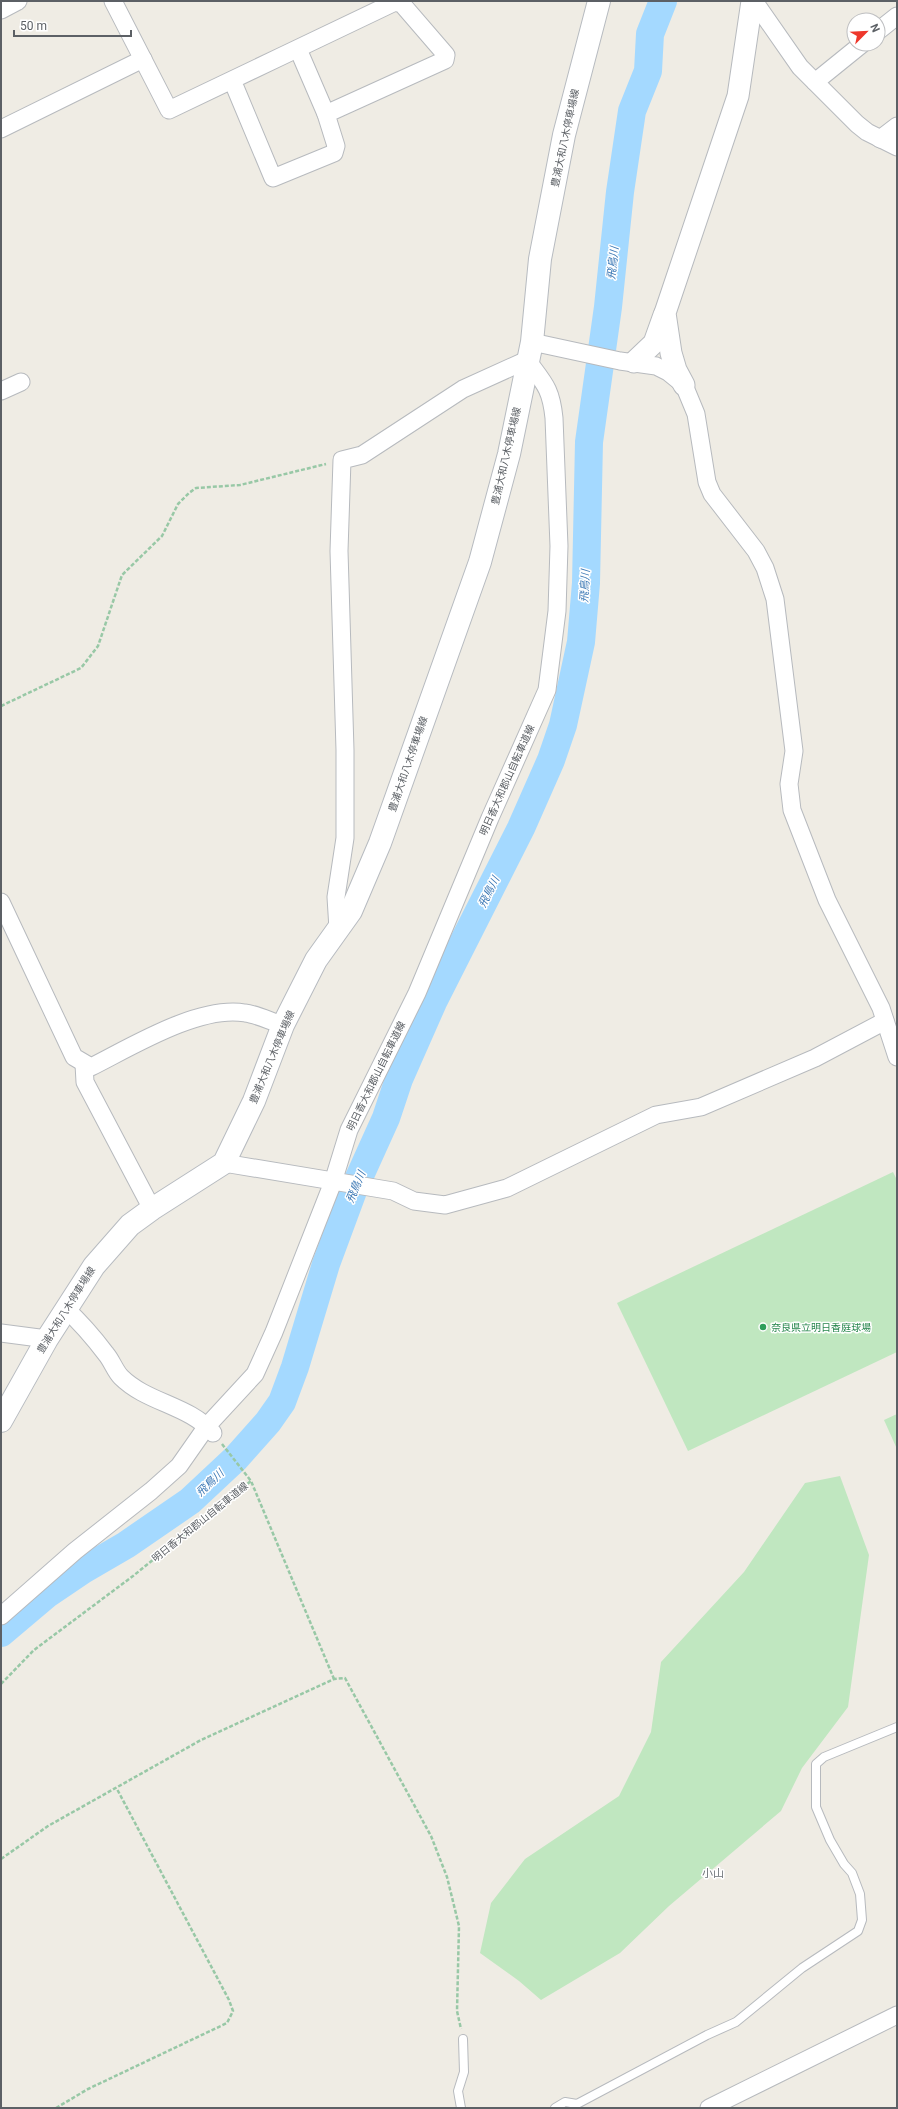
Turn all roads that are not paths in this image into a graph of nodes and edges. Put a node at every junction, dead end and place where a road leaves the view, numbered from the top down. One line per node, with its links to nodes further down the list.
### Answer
1 (18, 1): 5 (street)
2 (113, 1): 10 (street)
3 (599, 1): 19 (main road, 豊浦大和八木停車場線)
4 (753, 1): 12 (street); 18 (street)
5 (1, 10)
6 (897, 16): 7 (street)
7 (886, 25)
8 (298, 49): 11 (street); 13 (street); 13 (street)
9 (852, 52): 12 (street)
10 (143, 59): 11 (street); 15 (street)
11 (232, 80): 13 (street)
12 (815, 82): 16 (street)
13 (326, 114)
14 (897, 126): 16 (street)
15 (1, 129)
16 (880, 139): 17 (street)
17 (897, 147)
18 (665, 313): 20 (street); 22 (street)
19 (535, 349): 20 (street); 25 (main road, 豊浦大和八木停車場線); 25 (street); 31 (street, 明日香大和郡山自転車道線)
20 (627, 361): 22 (street)
21 (21, 382): 23 (street)
22 (684, 385): 26 (street)
23 (1, 391)
24 (1, 902): 29 (street)
25 (338, 929): 27 (main road, 豊浦大和八木停車場線)
26 (885, 1021): 28 (street); 31 (street)
27 (283, 1025): 29 (street); 30 (main road, 豊浦大和八木停車場線)
28 (897, 1057)
29 (84, 1064): 32 (street)
30 (224, 1163): 31 (street); 32 (main road, 豊浦大和八木停車場線)
31 (336, 1182): 37 (street, 明日香大和郡山自転車道線)
32 (152, 1209): 33 (main road, 豊浦大和八木停車場線)
33 (66, 1308): 35 (main road, 豊浦大和八木停車場線); 37 (street)
34 (1, 1333): 35 (street)
35 (47, 1339): 36 (main road, 豊浦大和八木停車場線)
36 (1, 1421)
37 (210, 1430): 38 (street)
38 (1, 1616)
39 (897, 1727): 43 (lane)
40 (897, 2015): 44 (street)
41 (463, 2039): 42 (lane)
42 (461, 2108)
43 (555, 2108)
44 (709, 2108)

